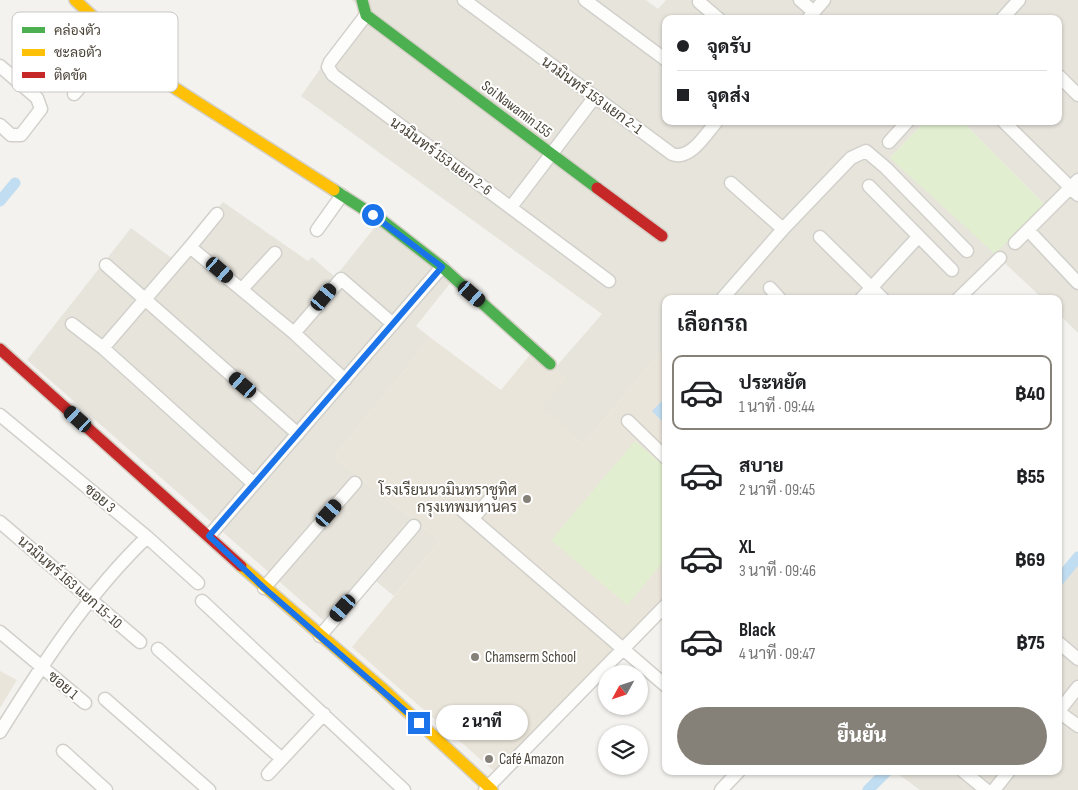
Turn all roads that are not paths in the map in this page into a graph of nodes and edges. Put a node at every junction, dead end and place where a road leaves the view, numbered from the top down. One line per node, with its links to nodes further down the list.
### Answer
1 (75, 0): 9 (street)
2 (362, 0): 10 (street)
3 (464, 0): 21 (street, นวมินทร์ 153 แยก 2-1)
4 (585, 0): 14 (street)
5 (800, 0): 12 (street)
6 (824, 0): 12 (street)
7 (1019, 0): 13 (street)
8 (699, 2): 11 (street)
9 (88, 12)
10 (366, 14): 27 (street, Soi Nawamin 155); 32 (street, นวมินทร์ 153 แยก 2-6)
11 (714, 15)
12 (811, 15)
13 (1006, 15)
14 (662, 57)
15 (0, 66): 16 (street)
16 (12, 76)
17 (1062, 79): 20 (street)
18 (178, 90): 31 (street)
19 (30, 92): 22 (street)
20 (1078, 95)
21 (594, 98): 23 (street, นวมินทร์ 153 แยก 2-1); 27 (street)
22 (0, 125)
23 (713, 125)
24 (904, 125): 26 (street)
25 (1007, 125): 30 (street)
26 (889, 142)
27 (551, 153): 32 (street); 37 (street, Soi Nawamin 155)
28 (731, 183): 34 (street)
29 (869, 186): 39 (street)
30 (1075, 187): 36 (street)
31 (342, 195): 35 (street); 46 (street)
32 (511, 207): 48 (street, นวมินทร์ 153 แยก 2-6)
33 (217, 214): 41 (street)
34 (783, 229): 42 (street); 53 (street)
35 (317, 230)
36 (1028, 230): 40 (street); 49 (street)
37 (662, 236)
38 (820, 237): 50 (street)
39 (918, 237): 47 (street); 50 (street)
40 (1015, 243)
41 (190, 247): 52 (street); 58 (street)
42 (967, 251)
43 (275, 253): 52 (street)
44 (1000, 258): 57 (street)
45 (106, 265): 58 (street)
46 (442, 267): 60 (street); 64 (street)
47 (952, 270)
48 (609, 281)
49 (1078, 283)
50 (872, 287): 55 (street); 56 (street)
51 (770, 288): 54 (street)
52 (242, 289): 61 (street)
53 (725, 295)
54 (776, 295)
55 (865, 295)
56 (879, 295)
57 (962, 295)
58 (146, 300): 62 (street); 68 (street)
59 (72, 324): 62 (street)
60 (393, 324): 61 (street); 65 (street)
61 (294, 333): 65 (street)
62 (103, 348): 71 (street)
63 (0, 350): 75 (street)
64 (550, 364)
65 (345, 380): 68 (street)
66 (0, 415): 76 (street, ซอย 3)
67 (628, 421): 69 (street)
68 (298, 434): 71 (street)
69 (662, 454)
70 (356, 483): 78 (street)
71 (254, 484): 75 (street)
72 (493, 496): 87 (street)
73 (0, 522): 79 (street, นวมินทร์ 163 แยก 15-10)
74 (414, 526): 83 (street)
75 (209, 536): 78 (street)
76 (147, 537): 77 (street, ซอย 3); 79 (street)
77 (198, 584)
78 (264, 588): 83 (street)
79 (90, 600): 84 (street, นวมินทร์ 163 แยก 15-10); 89 (street)
80 (202, 600): 96 (street)
81 (662, 613): 87 (street)
82 (0, 632): 89 (street, ซอย 1)
83 (320, 636): 105 (street)
84 (140, 642)
85 (1062, 645): 88 (street)
86 (158, 649): 100 (street)
87 (624, 650): 90 (street); 105 (street)
88 (1078, 658)
89 (41, 667): 93 (street, ซอย 1); 98 (street)
90 (662, 683)
91 (1078, 687): 94 (street)
92 (105, 699): 107 (street)
93 (85, 703)
94 (1062, 707)
95 (1062, 713): 97 (street)
96 (324, 714): 100 (street); 108 (street)
97 (1078, 726)
98 (0, 732)
99 (63, 751): 106 (street)
100 (282, 759): 101 (street)
101 (268, 774)
102 (735, 775): 109 (street)
103 (968, 775): 110 (street)
104 (1006, 775): 111 (street)
105 (488, 789)
106 (106, 790)
107 (209, 790)
108 (404, 790)
109 (721, 790)
110 (986, 790)
111 (994, 790)

